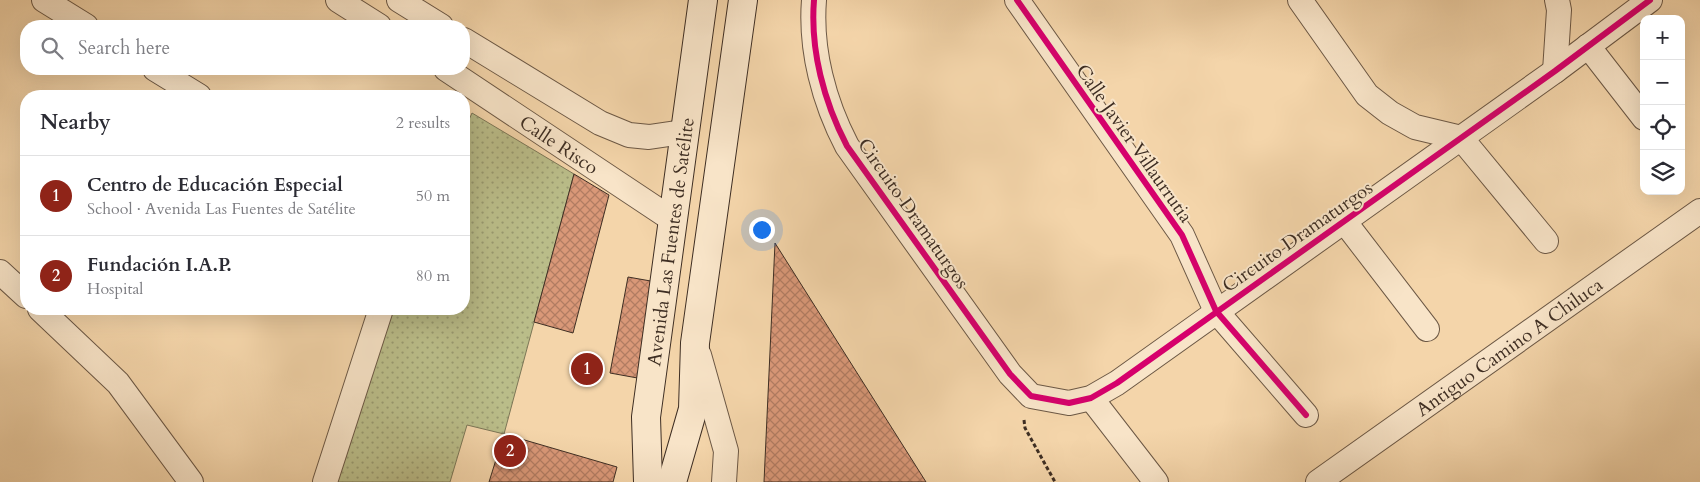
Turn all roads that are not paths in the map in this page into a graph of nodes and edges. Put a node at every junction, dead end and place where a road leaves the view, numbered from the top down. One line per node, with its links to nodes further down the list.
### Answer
1 (44, 0): 11 (street)
2 (338, 0): 12 (street)
3 (399, 0): 13 (street)
4 (703, 0): 21 (main road, Avenida Las Fuentes de Satélite)
5 (743, 0): 33 (main road, Avenida Las Fuentes de Satélite)
6 (814, 0): 34 (street, Circuito Dramaturgos)
7 (1017, 0): 29 (street, Calle Javier Villaurrutia)
8 (1300, 0): 22 (street)
9 (1557, 0): 16 (street)
10 (1650, 0): 15 (street, Circuito Dramaturgos)
11 (76, 20)
12 (370, 20)
13 (431, 20)
14 (470, 44): 21 (street, Calle Risco)
15 (1588, 46): 16 (street, Circuito Dramaturgos); 20 (street)
16 (1555, 72): 22 (street, Circuito Dramaturgos)
17 (164, 75): 19 (street)
18 (455, 75): 24 (street, Calle Risco)
19 (189, 90)
20 (1640, 113)
21 (684, 132): 24 (main road, Avenida Las Fuentes de Satélite)
22 (1461, 138): 25 (street, Circuito Dramaturgos); 26 (street)
23 (1700, 211): 46 (street, Antiguo Camino A Chiluca)
24 (673, 220): 37 (main road, Avenida Las Fuentes de Satélite)
25 (1344, 221): 29 (street, Circuito Dramaturgos); 32 (street)
26 (1546, 241)
27 (0, 272): 28 (street)
28 (20, 290)
29 (1216, 311): 34 (street, Circuito Dramaturgos); 36 (street, Calle Javier Villaurrutia)
30 (46, 315): 38 (street)
31 (379, 315): 39 (street)
32 (1427, 329)
33 (695, 343): 35 (main road, Avenida Las Fuentes de Satélite); 44 (street, Avenida Las Fuentes de Satélite)
34 (1091, 398): 45 (street)
35 (692, 409): 42 (main road, Avenida Las Fuentes de Satélite); 43 (main road)
36 (1306, 415)
37 (646, 417): 40 (main road); 41 (main road, Avenida Las Fuentes de Satélite)
38 (190, 482)
39 (325, 482)
40 (632, 482)
41 (648, 482)
42 (672, 482)
43 (688, 482)
44 (724, 482)
45 (1156, 482)
46 (1318, 482)

